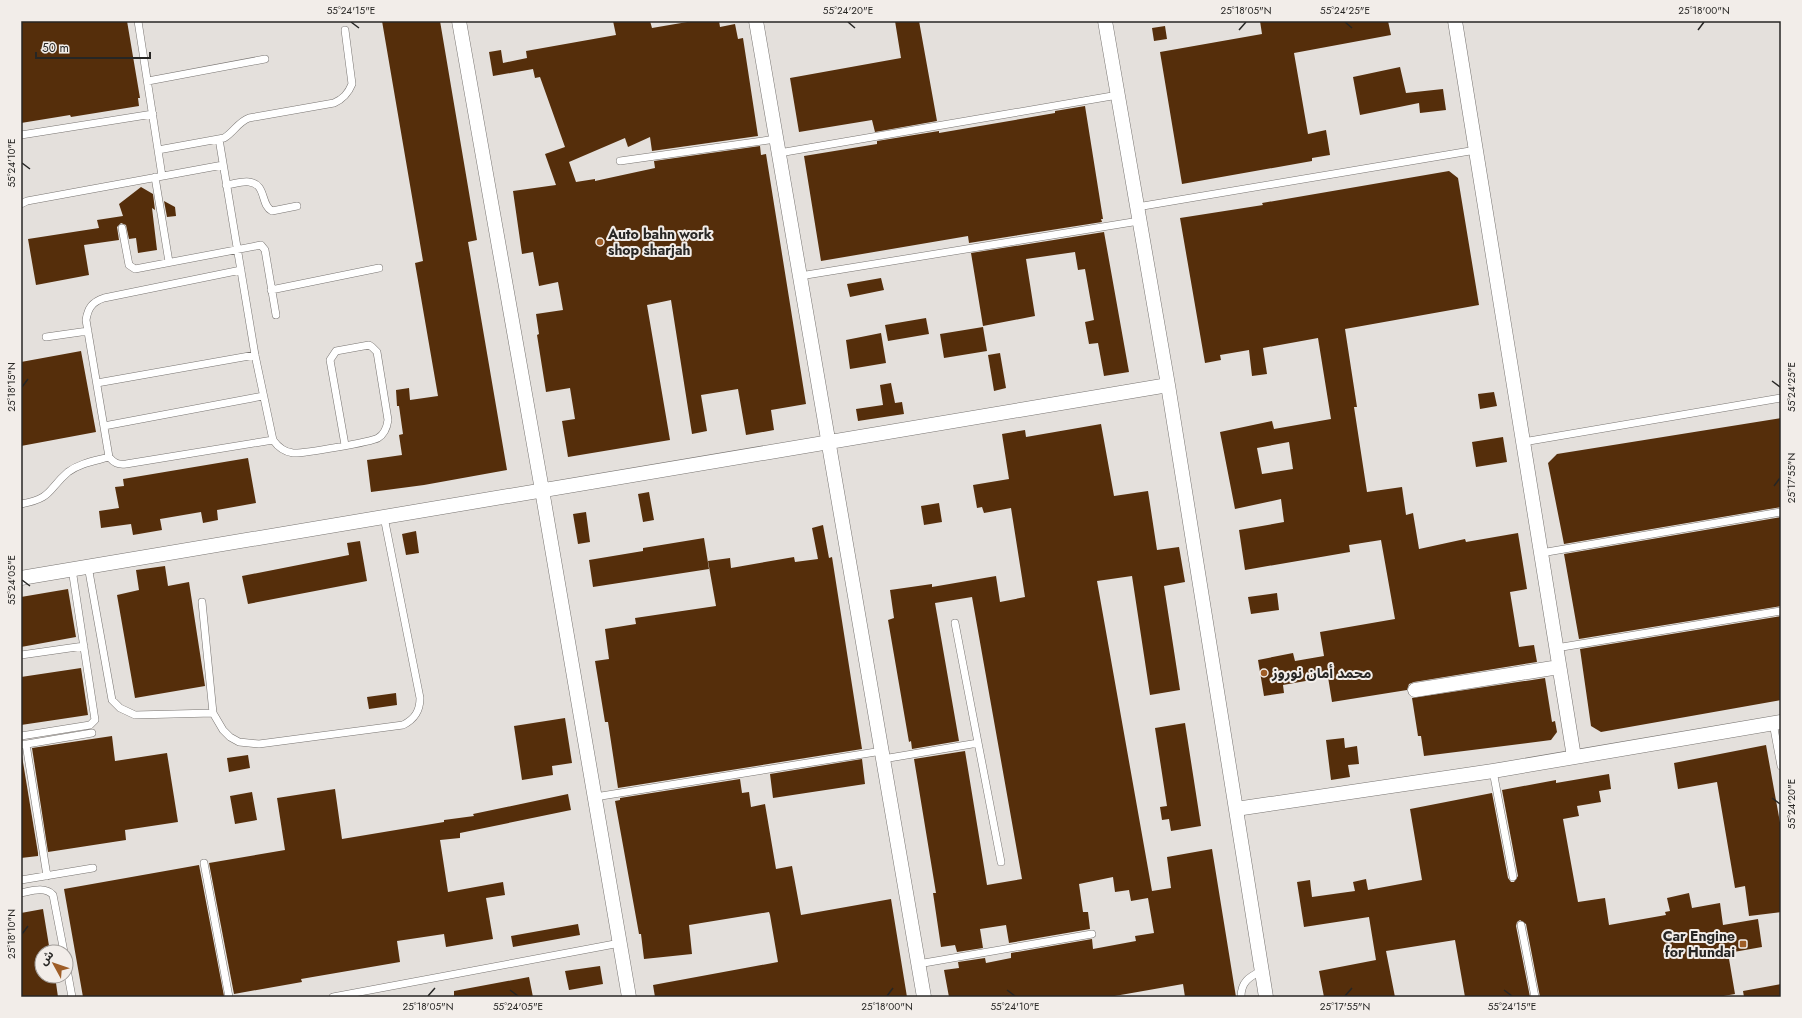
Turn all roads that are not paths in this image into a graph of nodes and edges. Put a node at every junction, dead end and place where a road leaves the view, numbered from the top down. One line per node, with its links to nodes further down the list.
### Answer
1 (138, 21): 8 (lane)
2 (459, 21): 45 (street)
3 (756, 21): 13 (street)
4 (1105, 21): 9 (street)
5 (1455, 21): 15 (street)
6 (345, 30): 12 (lane)
7 (265, 59): 8 (lane)
8 (148, 82): 10 (lane)
9 (1118, 95): 16 (lane); 23 (street)
10 (153, 114): 11 (lane); 14 (lane)
11 (21, 135)
12 (219, 139): 14 (lane); 18 (lane)
13 (776, 139): 16 (street); 17 (lane)
14 (158, 150): 19 (lane)
15 (1476, 150): 23 (lane); 42 (street)
16 (779, 153): 29 (street)
17 (620, 161)
18 (223, 165): 19 (lane); 20 (lane)
19 (158, 177): 21 (lane); 26 (lane)
20 (226, 185): 22 (lane); 25 (lane)
21 (21, 204)
22 (297, 206)
23 (1138, 214): 29 (lane); 36 (street)
24 (122, 228): 26 (lane)
25 (237, 249): 26 (lane); 28 (lane); 30 (lane)
26 (169, 262)
27 (379, 268): 30 (lane)
28 (241, 270): 32 (lane); 34 (lane)
29 (800, 276): 41 (street)
30 (272, 290): 31 (lane)
31 (276, 315)
32 (88, 331): 33 (lane); 35 (lane)
33 (46, 337)
34 (255, 355): 35 (lane); 37 (lane)
35 (97, 383): 39 (lane)
36 (1168, 385): 41 (street); 72 (street)
37 (263, 396): 39 (lane); 40 (lane)
38 (1781, 398): 42 (lane)
39 (104, 426): 44 (lane)
40 (272, 440): 43 (lane); 44 (lane)
41 (829, 442): 45 (street); 67 (street)
42 (1523, 442): 49 (street)
43 (345, 445): 43 (lane)
44 (109, 457): 46 (lane)
45 (542, 490): 48 (street); 71 (street)
46 (21, 504)
47 (1781, 512): 49 (lane)
48 (384, 517): 50 (street); 61 (lane)
49 (1541, 553): 57 (street)
50 (88, 566): 51 (street); 61 (lane)
51 (72, 569): 52 (street); 56 (lane)
52 (21, 578)
53 (202, 602): 61 (lane)
54 (1781, 611): 57 (lane)
55 (955, 623): 65 (lane)
56 (84, 646): 58 (lane); 64 (lane)
57 (1556, 648): 59 (street)
58 (21, 655)
59 (1559, 667): 60 (street); 68 (street)
60 (1415, 690)
61 (213, 713)
62 (1777, 723): 68 (street); 69 (lane)
63 (92, 734): 66 (lane)
64 (21, 736)
65 (978, 743): 67 (lane); 73 (lane)
66 (24, 744): 76 (lane)
67 (882, 755): 71 (lane); 84 (street)
68 (1574, 757): 70 (street)
69 (1781, 766)
70 (1493, 771): 72 (street); 77 (lane)
71 (595, 797): 82 (street)
72 (1236, 809): 85 (street)
73 (1001, 862)
74 (204, 863): 88 (lane)
75 (93, 868): 76 (lane)
76 (47, 876): 78 (lane)
77 (1513, 877)
78 (21, 880)
79 (21, 893): 83 (lane)
80 (1522, 925): 94 (lane)
81 (1092, 934): 84 (lane)
82 (620, 943): 89 (lane); 90 (street)
83 (62, 944)
84 (918, 964): 91 (street)
85 (1261, 971): 92 (lane); 93 (street)
86 (70, 984): 87 (lane)
87 (72, 997)
88 (229, 997)
89 (333, 997)
90 (629, 997)
91 (924, 997)
92 (1241, 997)
93 (1266, 997)
94 (1535, 997)

